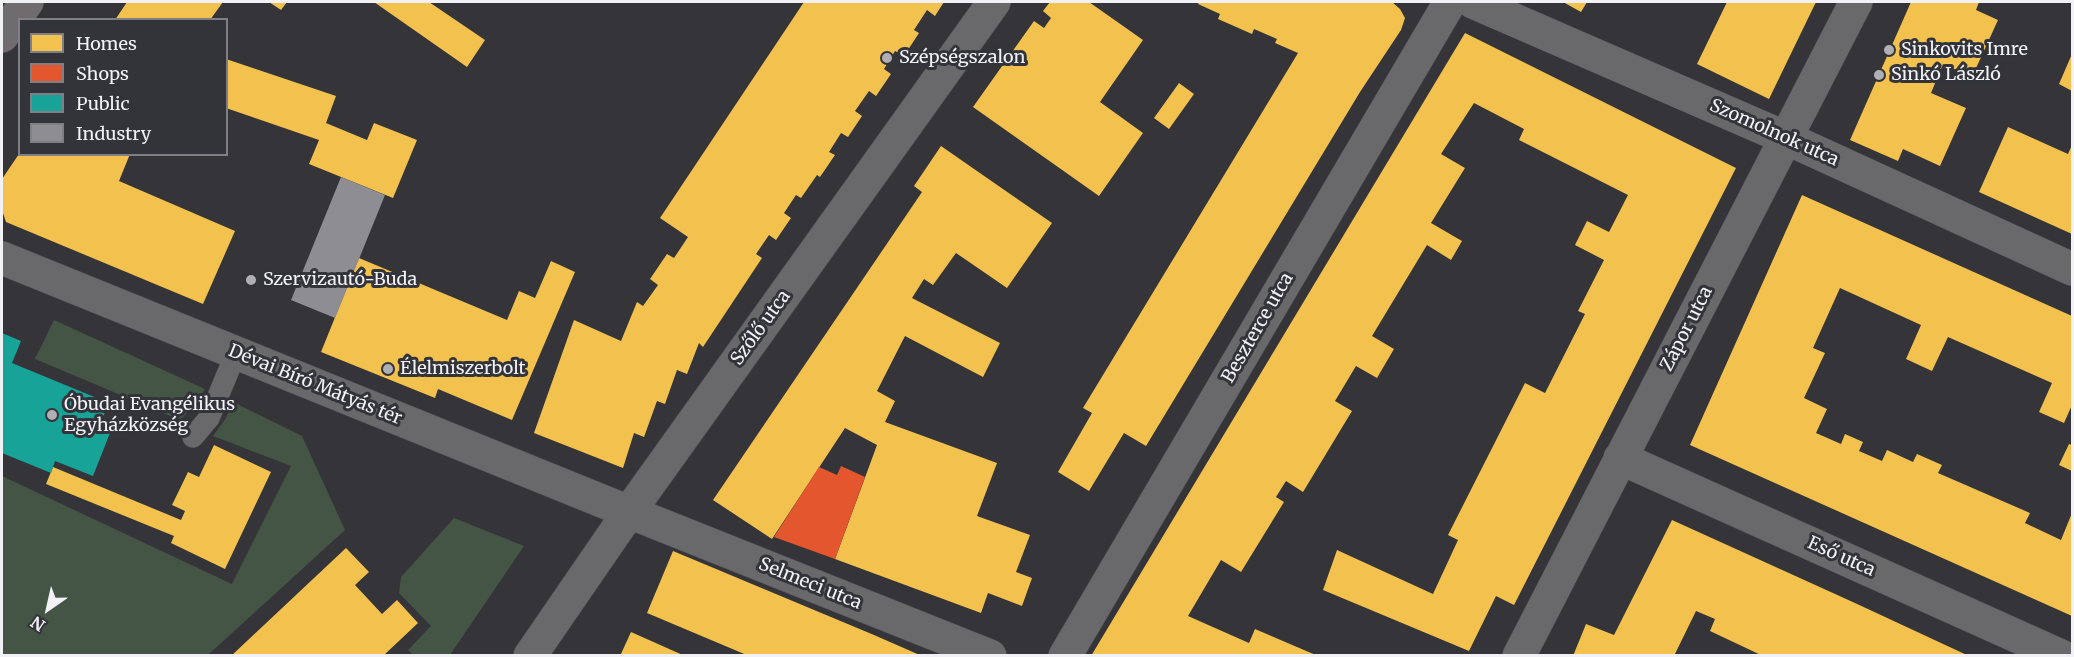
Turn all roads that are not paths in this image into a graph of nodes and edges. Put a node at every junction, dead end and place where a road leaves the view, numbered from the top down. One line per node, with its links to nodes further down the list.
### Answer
1 (27, 2): 6 (main road)
2 (994, 2): 13 (street, Szőlő utca)
3 (1450, 2): 16 (street, Beszterce utca)
4 (1473, 2): 7 (street, Szomolnok utca)
5 (1856, 2): 7 (street, Zápor utca)
6 (2, 36)
7 (1786, 138): 9 (street, Szomolnok utca); 12 (street, Zápor utca)
8 (2, 258): 10 (street, Dévai Bíró Mátyás tér)
9 (2073, 269)
10 (236, 353): 11 (lane); 13 (street, Dévai Bíró Mátyás tér)
11 (193, 437)
12 (1620, 458): 17 (street, Zápor utca); 18 (street, Eső utca)
13 (629, 512): 14 (street, Szőlő utca); 15 (street, Selmeci utca)
14 (530, 656)
15 (990, 656)
16 (1065, 656)
17 (1519, 656)
18 (2061, 656)

